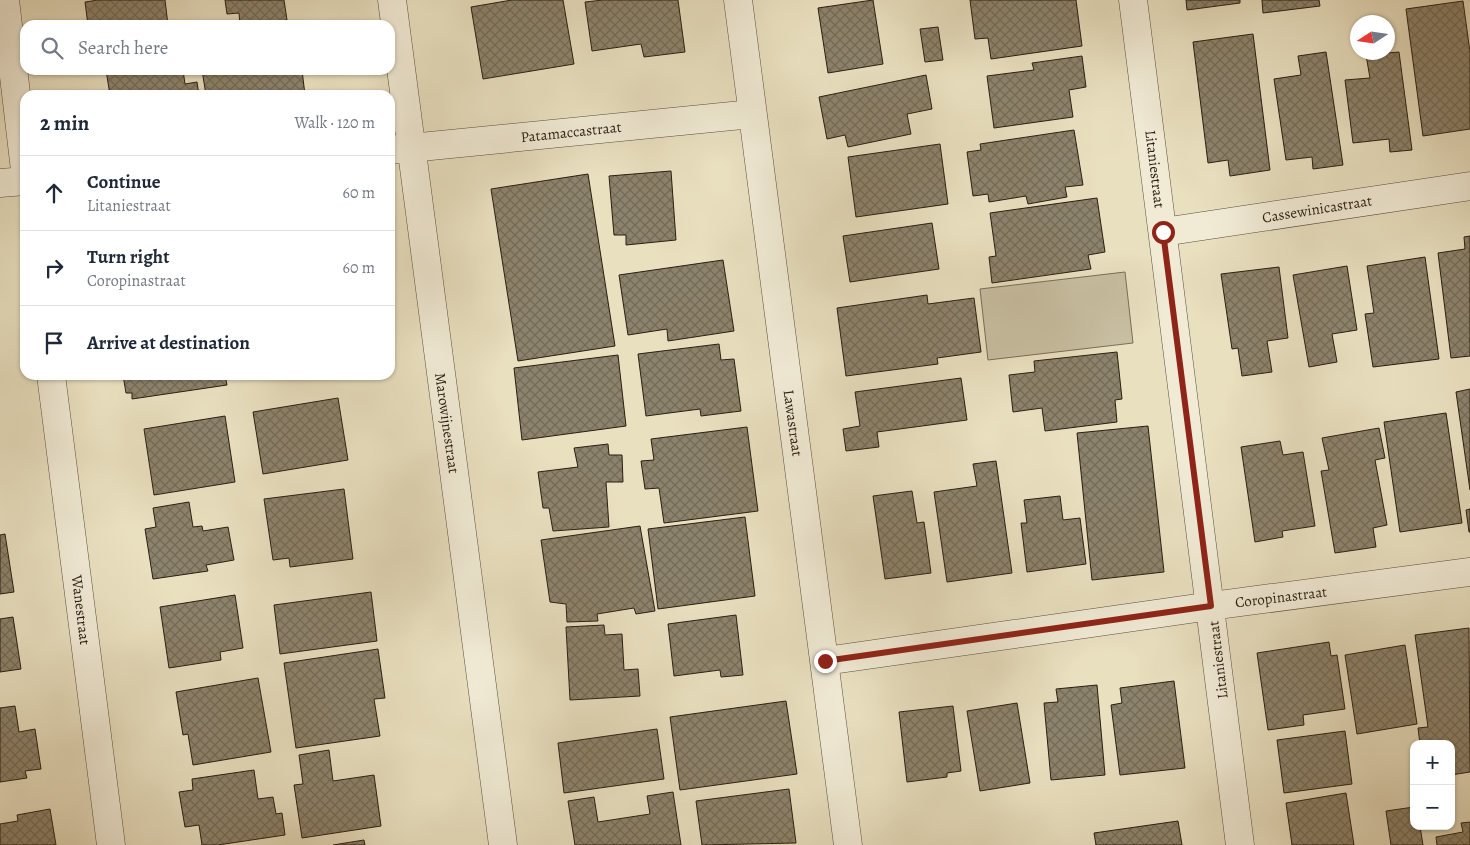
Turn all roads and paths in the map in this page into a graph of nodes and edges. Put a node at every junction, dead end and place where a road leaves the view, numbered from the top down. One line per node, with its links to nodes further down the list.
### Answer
1 (5, 0): 8 (street)
2 (392, 0): 5 (street, Marowijnestraat)
3 (738, 0): 7 (street, Lawastraat)
4 (1133, 0): 13 (street, Litaniestraat)
5 (393, 20)
6 (395, 56): 9 (street, Marowijnestraat)
7 (752, 114): 9 (street, Patamaccastraat); 17 (street, Lawastraat)
8 (20, 128)
9 (400, 149): 19 (street, Marowijnestraat)
10 (20, 181): 11 (street)
11 (0, 183)
12 (1470, 186): 13 (street, Cassewinicastraat)
13 (1163, 232): 16 (street, Litaniestraat)
14 (52, 380): 18 (street, Wanestraat)
15 (1470, 572): 16 (street, Coropinastraat)
16 (1211, 606): 17 (street, Coropinastraat); 21 (street, Litaniestraat)
17 (825, 661): 20 (street, Lawastraat)
18 (111, 845)
19 (503, 845)
20 (848, 845)
21 (1240, 845)

